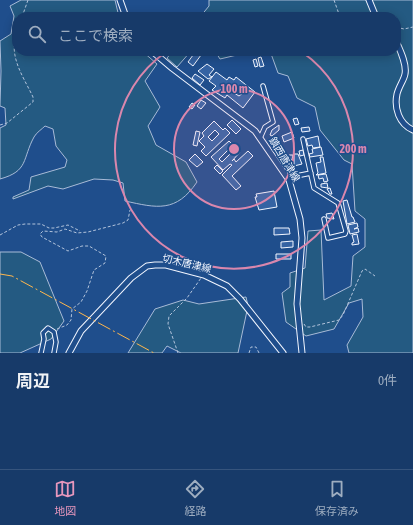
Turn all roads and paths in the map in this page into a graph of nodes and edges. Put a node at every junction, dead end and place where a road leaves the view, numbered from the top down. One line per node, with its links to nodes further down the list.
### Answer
1 (28, 0): 5 (path)
2 (120, 0): 6 (main road)
3 (334, 0): 7 (path)
4 (369, 0): 8 (main road)
5 (24, 12)
6 (124, 12)
7 (338, 12)
8 (374, 12)
9 (413, 27): 10 (path)
10 (401, 28)
11 (14, 56): 15 (path)
12 (158, 56): 17 (main road, 鎮西唐津線)
13 (401, 56): 16 (main road)
14 (263, 86): 17 (street)
15 (0, 124)
16 (413, 130)
17 (260, 136): 20 (main road, 鎮西唐津線)
18 (304, 139): 19 (street)
19 (310, 173): 20 (street); 22 (street)
20 (289, 180): 36 (main road, 鎮西唐津線)
21 (130, 210): 23 (path)
22 (324, 219)
23 (81, 231): 24 (path); 28 (path)
24 (0, 235)
25 (204, 274): 31 (main road, 切木唐津線); 32 (path); 35 (main road, 切木唐津線)
26 (375, 276): 27 (path)
27 (303, 323)
28 (54, 332): 29 (street); 30 (street)
29 (41, 353)
30 (54, 353)
31 (70, 353)
32 (178, 353)
33 (249, 353): 34 (path)
34 (259, 353)
35 (283, 353)
36 (302, 353)

